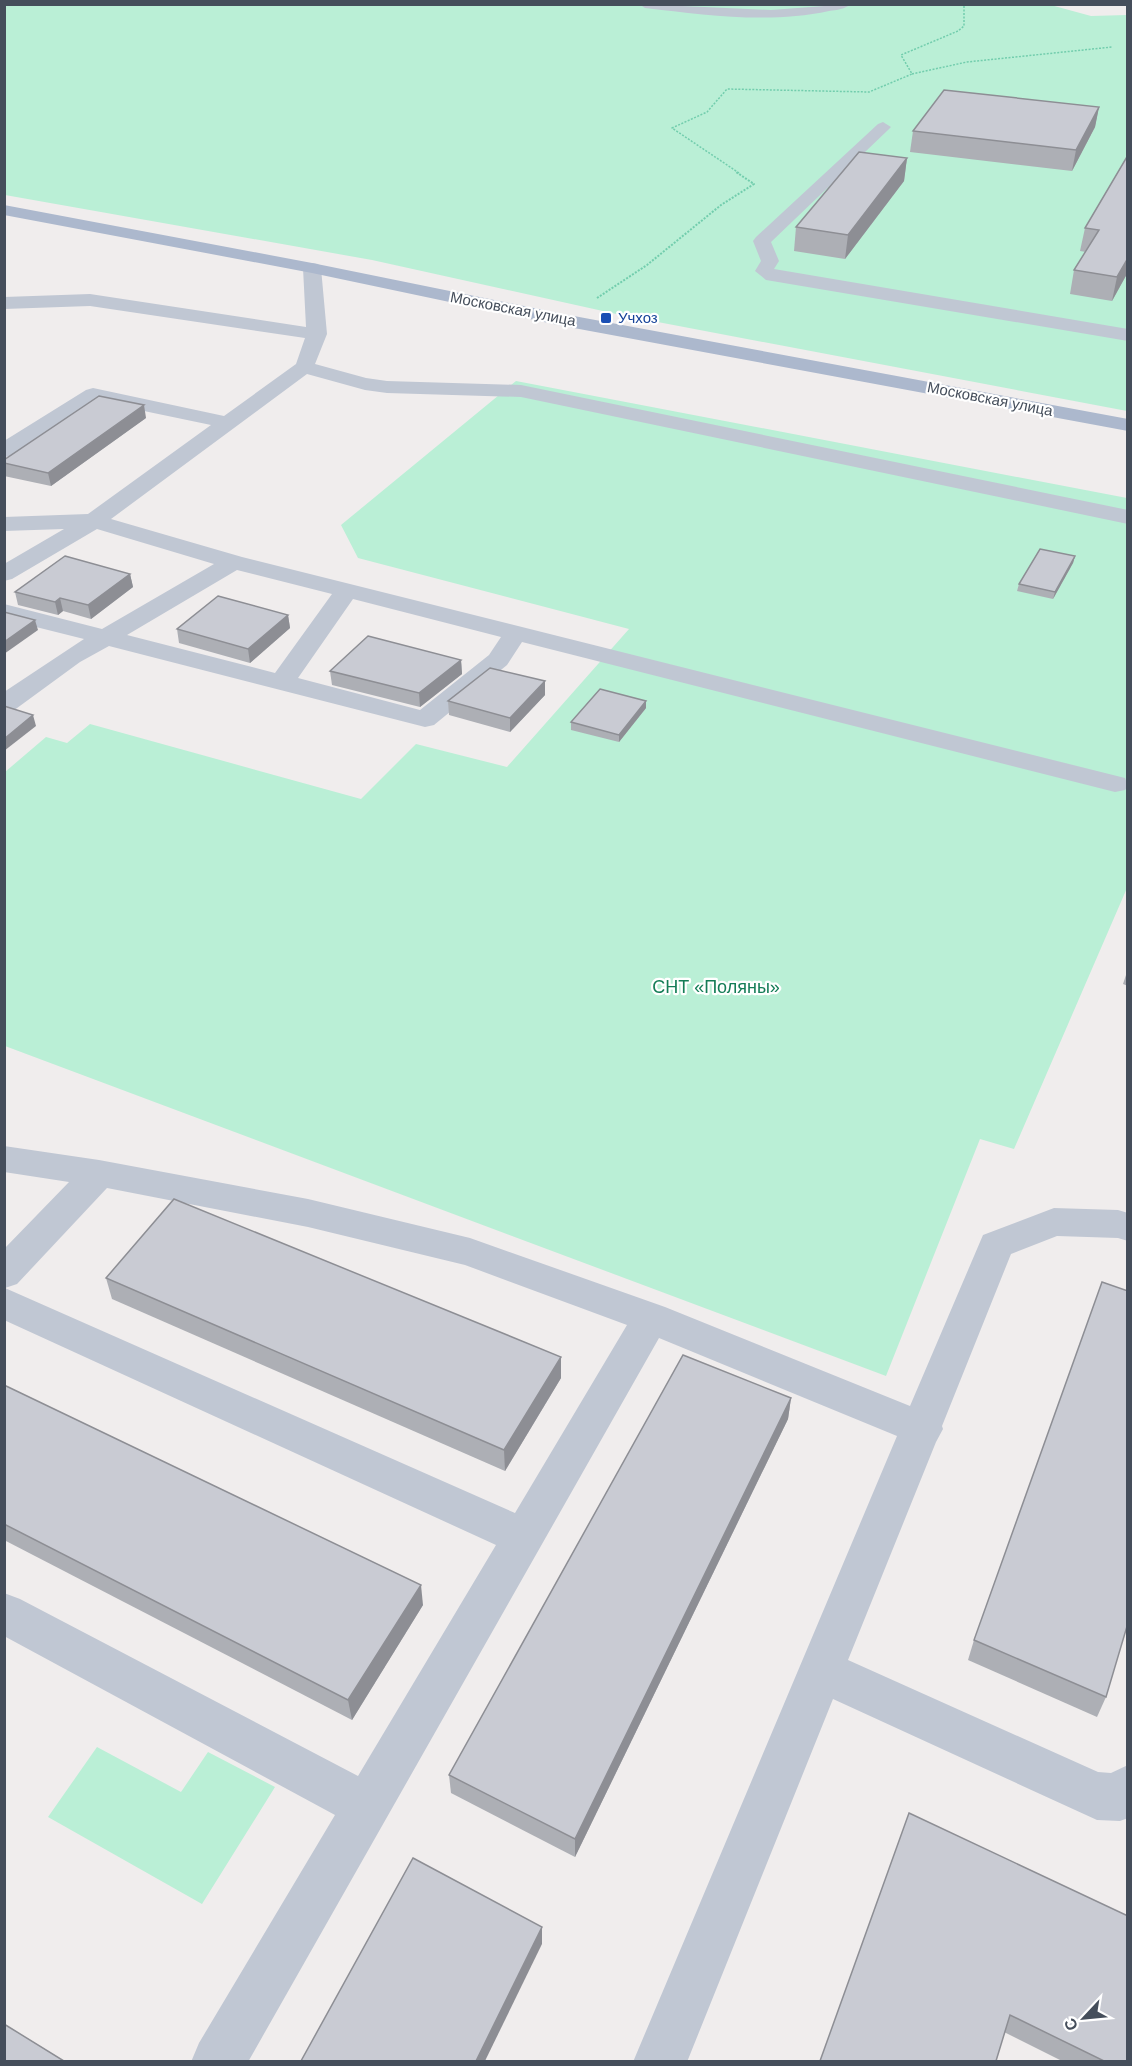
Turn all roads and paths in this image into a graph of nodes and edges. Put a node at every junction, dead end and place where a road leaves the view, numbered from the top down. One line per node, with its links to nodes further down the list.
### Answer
1 (645, 4): 2 (street)
2 (845, 4)
3 (964, 4): 5 (path)
4 (1112, 47): 5 (path)
5 (912, 74): 10 (path)
6 (883, 127): 12 (street)
7 (4, 210): 8 (main road, Московская улица)
8 (312, 268): 10 (main road, Московская улица); 11 (street)
9 (4, 303): 11 (street)
10 (563, 320): 15 (main road, Московская улица)
11 (317, 334): 13 (street)
12 (1128, 334)
13 (304, 367): 14 (street); 17 (street)
14 (230, 423): 16 (street); 18 (street)
15 (1128, 425)
16 (4, 451)
17 (1128, 517)
18 (94, 521): 19 (street); 20 (street); 21 (street)
19 (4, 524)
20 (234, 562): 22 (street); 25 (street)
21 (4, 574)
22 (347, 590): 24 (street); 26 (street)
23 (4, 611): 25 (street)
24 (516, 633): 26 (street); 28 (street)
25 (106, 637): 26 (street); 27 (street)
26 (282, 682)
27 (4, 705)
28 (1116, 784)
29 (4, 1159): 30 (street)
30 (99, 1173): 32 (street); 34 (street)
31 (1128, 1227): 35 (street)
32 (4, 1274)
33 (4, 1303): 36 (street)
34 (651, 1318): 35 (street); 36 (street)
35 (922, 1429): 38 (street)
36 (523, 1537): 40 (street)
37 (4, 1613): 40 (street)
38 (822, 1671): 39 (street); 42 (street)
39 (1128, 1789)
40 (367, 1806): 41 (street)
41 (218, 2061)
42 (660, 2061)

